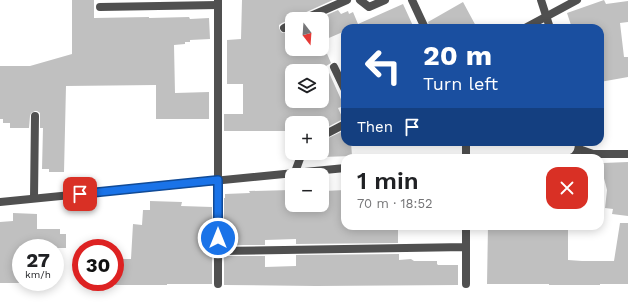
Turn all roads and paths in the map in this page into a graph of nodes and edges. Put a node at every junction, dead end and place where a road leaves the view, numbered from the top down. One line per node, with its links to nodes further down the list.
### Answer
1 (347, 0): 9 (street)
2 (360, 0): 3 (street)
3 (385, 0)
4 (412, 0): 11 (street)
5 (541, 0): 10 (street)
6 (577, 0): 10 (street)
7 (218, 3): 8 (street); 24 (street)
8 (100, 7)
9 (320, 12)
10 (547, 16): 12 (street); 13 (street)
11 (423, 24)
12 (532, 24)
13 (549, 24)
14 (334, 67): 15 (street)
15 (341, 82)
16 (35, 116): 25 (street)
17 (341, 126): 18 (street)
18 (329, 132)
19 (579, 146): 20 (street)
20 (628, 154)
21 (341, 168): 22 (street)
22 (329, 169)
23 (285, 173): 24 (street)
24 (218, 180): 25 (street); 29 (street)
25 (34, 198): 26 (street)
26 (0, 202)
27 (466, 230): 28 (street)
28 (466, 247): 29 (street); 31 (street)
29 (218, 251): 30 (street)
30 (218, 284)
31 (466, 284)

